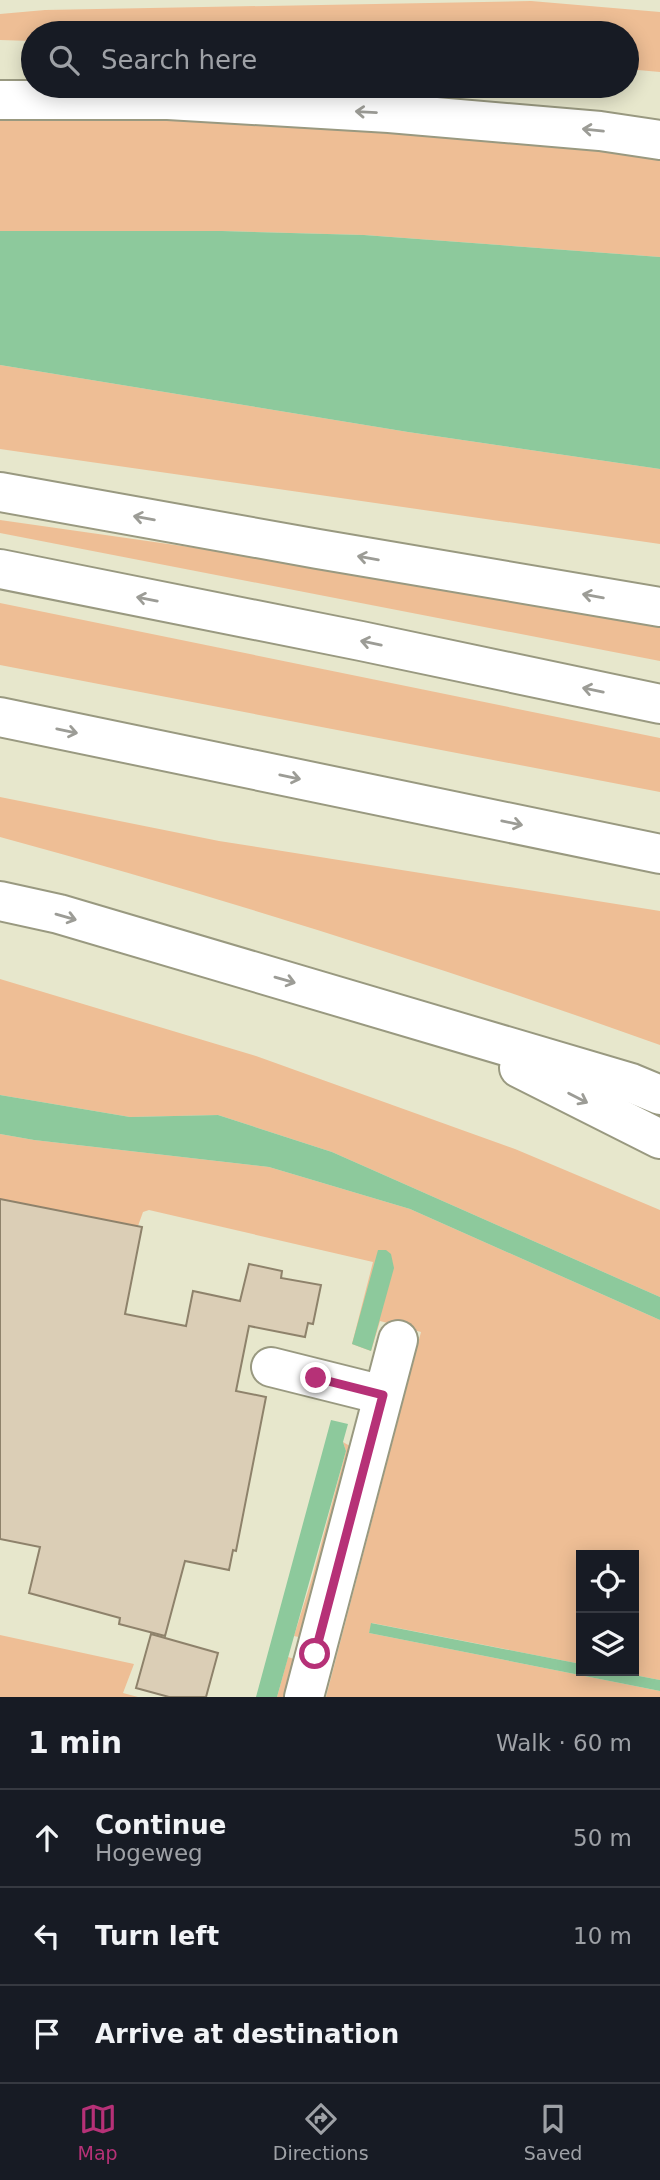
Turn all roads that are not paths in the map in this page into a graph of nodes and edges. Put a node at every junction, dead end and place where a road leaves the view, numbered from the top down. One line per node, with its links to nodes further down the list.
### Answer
1 (0, 100): 2 (main road, one-way to 1)
2 (660, 140)
3 (0, 492): 5 (main road, one-way to 3)
4 (0, 569): 6 (main road, one-way to 4)
5 (660, 607)
6 (660, 704)
7 (0, 717): 8 (main road, one-way to 8)
8 (660, 854)
9 (0, 901): 10 (main road, one-way to 10)
10 (430, 1023): 11 (main road); 12 (main road, one-way to 12)
11 (660, 1095)
12 (660, 1139)
13 (398, 1340): 15 (main road)
14 (271, 1367): 15 (main road)
15 (383, 1395): 16 (main road)
16 (304, 1697)

